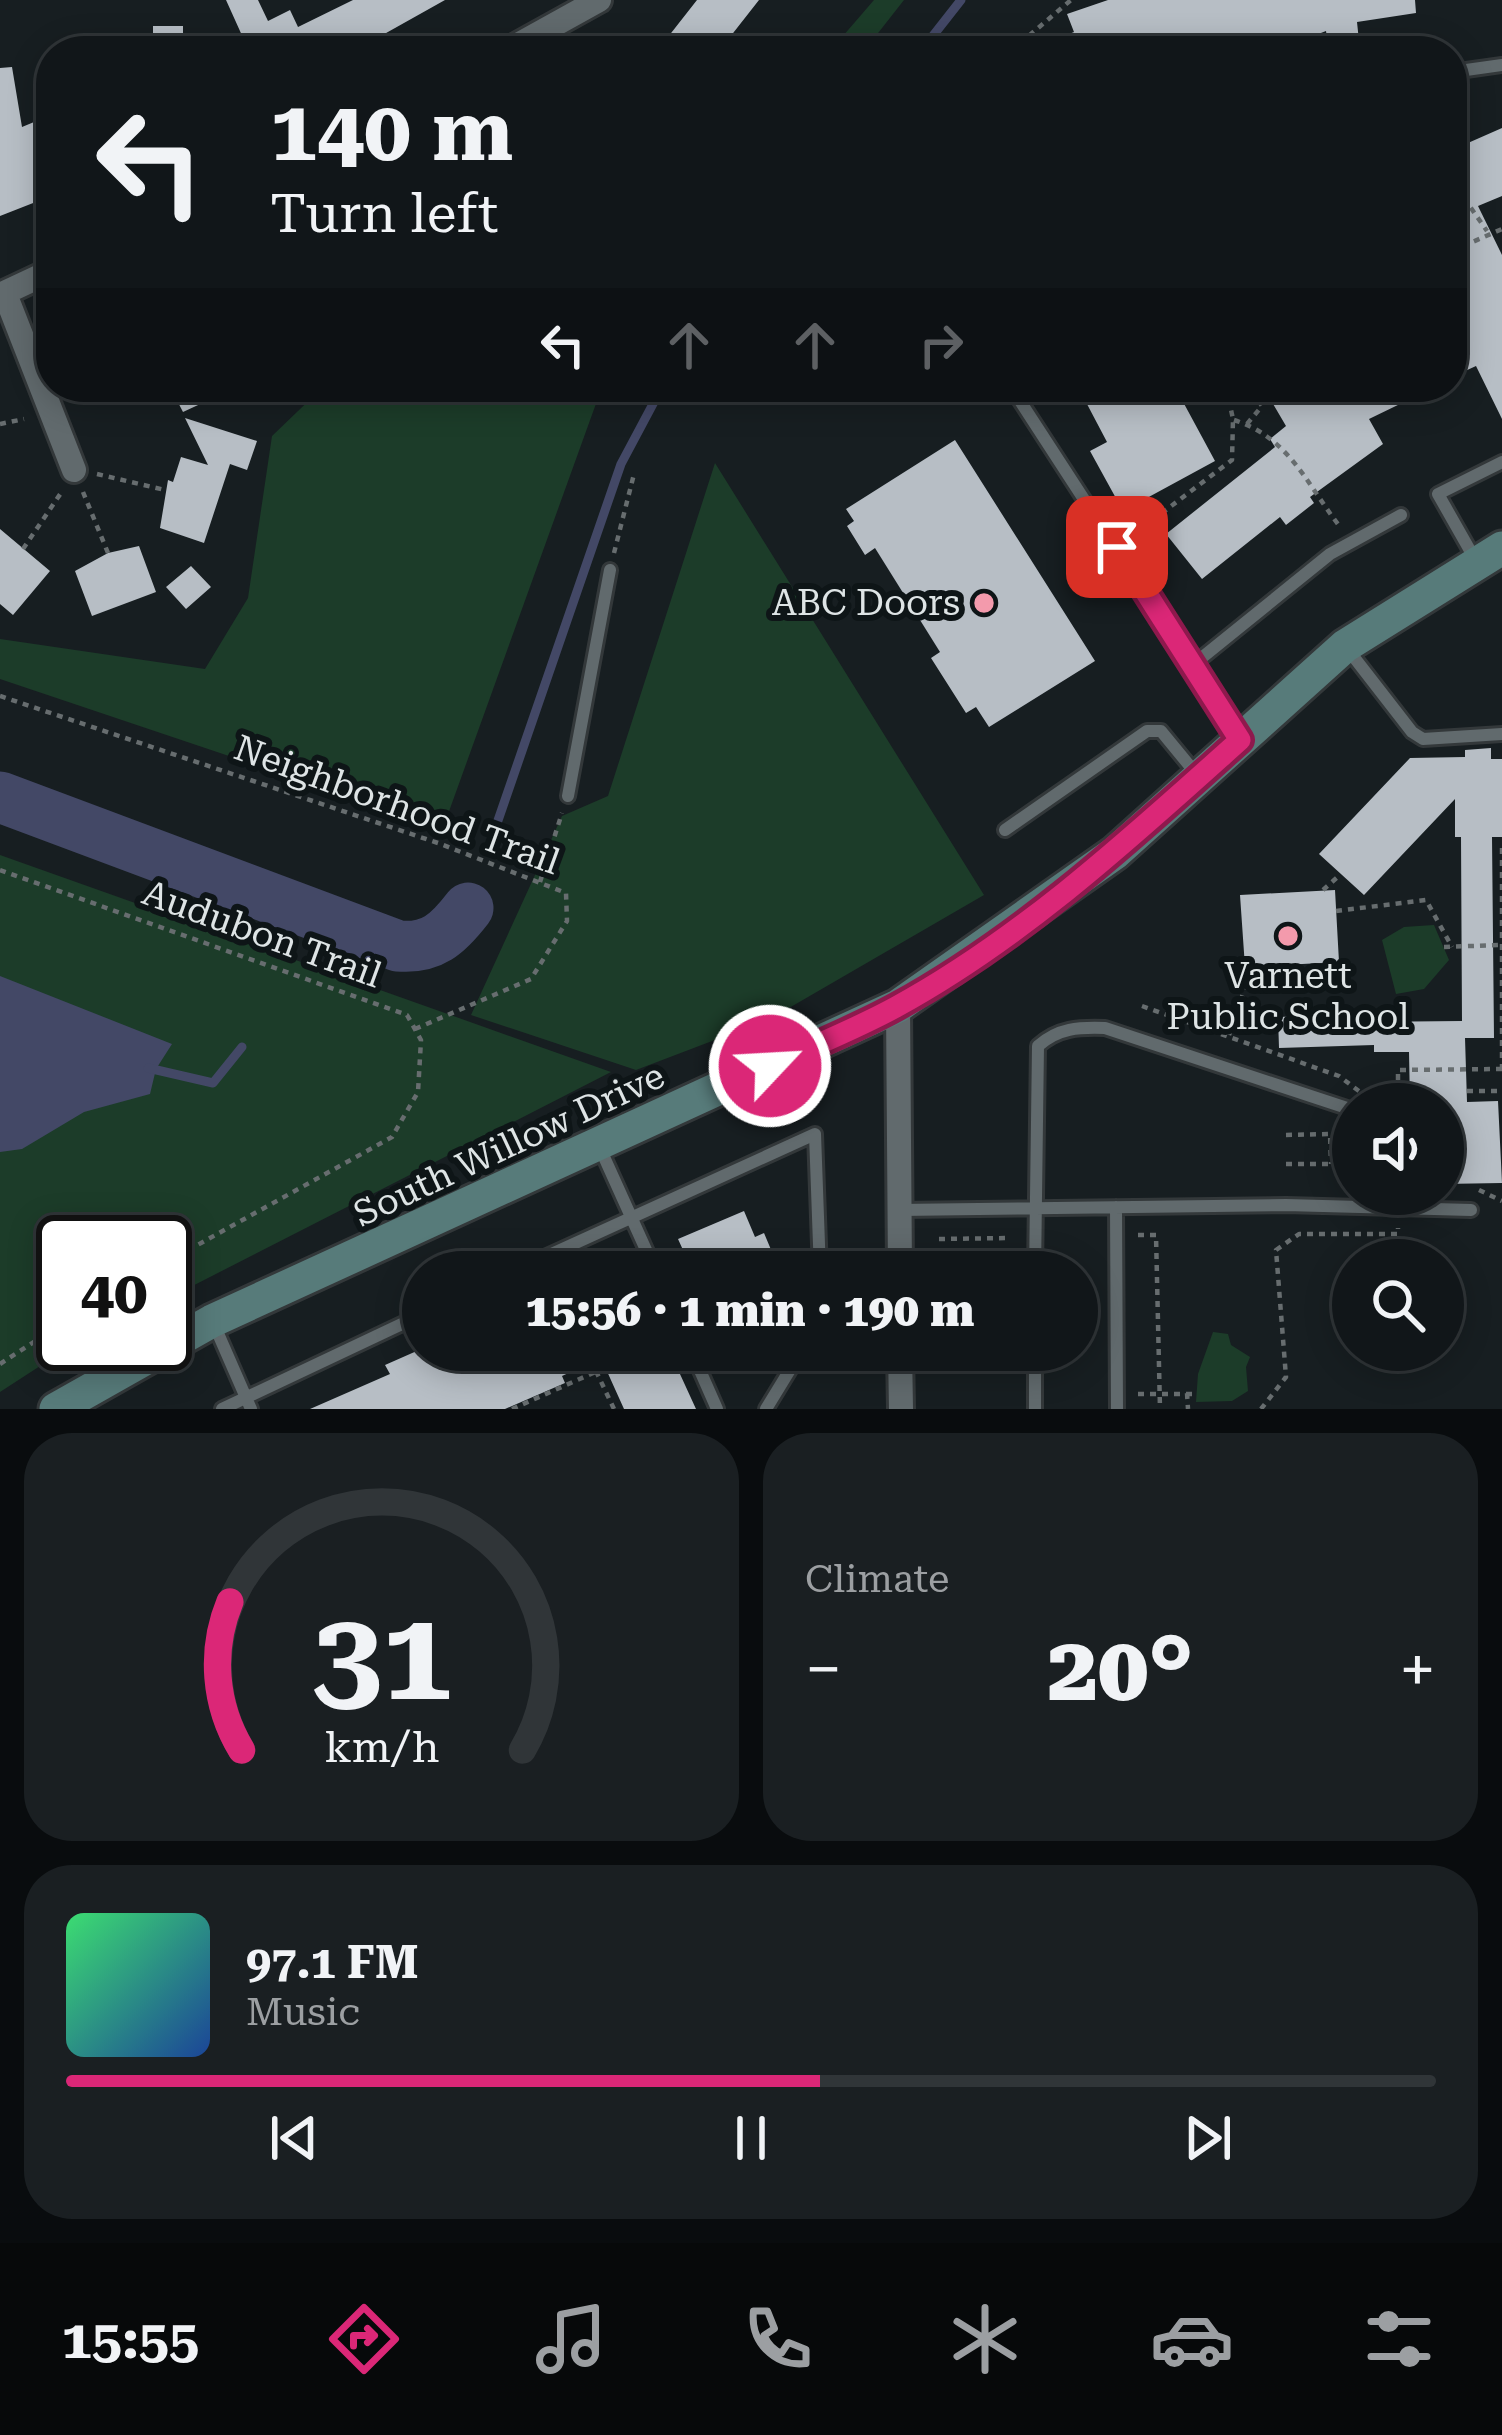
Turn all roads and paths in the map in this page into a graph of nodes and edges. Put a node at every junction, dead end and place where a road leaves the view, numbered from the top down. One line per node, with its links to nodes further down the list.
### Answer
1 (599, 0): 3 (street)
2 (1071, 0): 4 (path)
3 (534, 36)
4 (1029, 36)
5 (1502, 65): 6 (lane)
6 (1467, 70)
7 (1467, 201): 9 (path)
8 (1502, 229): 9 (path)
9 (1487, 231): 10 (path)
10 (1467, 242)
11 (36, 278): 12 (street)
12 (2, 294): 13 (street)
13 (36, 377)
14 (46, 402): 21 (street)
15 (1021, 402): 26 (lane)
16 (1229, 402): 18 (path)
17 (1259, 402): 19 (path)
18 (1233, 419): 19 (path); 26 (path)
19 (1247, 424): 25 (path)
20 (1501, 465): 29 (lane)
21 (74, 470): 23 (path); 27 (path); 28 (path)
22 (634, 474): 30 (path)
23 (165, 490)
24 (1401, 514): 25 (lane)
25 (1352, 542): 32 (lane)
26 (1117, 547): 32 (lane)
27 (23, 549)
28 (108, 553)
29 (1489, 555): 31 (street, South Willow Drive)
30 (610, 570): 37 (lane)
31 (1345, 646): 34 (lane); 35 (street, South Willow Drive)
32 (1194, 664): 35 (lane)
33 (0, 696): 42 (path, Neighborhood Trail)
34 (1502, 734)
35 (1240, 740): 36 (street, South Willow Drive)
36 (1199, 777): 38 (lane); 47 (street, South Willow Drive)
37 (568, 796): 42 (path)
38 (1004, 830)
39 (1502, 848): 45 (path)
40 (0, 870): 49 (path, Audubon Trail)
41 (1341, 874): 43 (path)
42 (540, 881): 49 (path, Neighborhood Trail)
43 (1323, 890)
44 (1336, 911): 45 (path)
45 (1501, 945): 51 (path)
46 (1252, 967): 50 (path)
47 (898, 1006): 58 (street, South Willow Drive); 63 (street)
48 (1142, 1006): 50 (path)
49 (415, 1029): 71 (path, Audubon Trail)
50 (1228, 1037): 52 (path)
51 (1502, 1070): 53 (path)
52 (1350, 1083)
53 (1398, 1083)
54 (1467, 1091): 55 (path)
55 (1502, 1091)
56 (1332, 1103): 61 (lane)
57 (1286, 1135): 59 (path)
58 (599, 1147): 66 (lane); 77 (street, South Willow Drive)
59 (1286, 1164)
60 (1116, 1207): 61 (lane); 62 (lane); 89 (lane)
61 (1039, 1208): 63 (lane); 76 (lane)
62 (1332, 1208)
63 (899, 1210): 75 (street)
64 (1464, 1210): 65 (lane)
65 (1471, 1210)
66 (631, 1216): 72 (lane); 73 (lane); 74 (lane)
67 (1398, 1222): 101 (path)
68 (1138, 1235): 86 (path)
69 (1009, 1238): 70 (path)
70 (939, 1239)
71 (192, 1248)
72 (557, 1251)
73 (647, 1251)
74 (819, 1251)
75 (900, 1251)
76 (1036, 1251)
77 (212, 1321): 90 (lane); 91 (street, South Willow Drive)
78 (402, 1325): 90 (lane)
79 (36, 1341): 80 (path)
80 (0, 1364)
81 (700, 1371): 95 (lane)
82 (789, 1371): 96 (lane)
83 (901, 1371): 97 (street)
84 (1035, 1371): 98 (lane)
85 (596, 1372): 93 (path); 94 (path)
86 (1160, 1393): 87 (path); 89 (path); 99 (path)
87 (1187, 1393): 88 (path); 100 (path)
88 (1198, 1394)
89 (1117, 1402)
90 (248, 1403): 92 (lane)
91 (56, 1409)
92 (222, 1409)
93 (512, 1409)
94 (614, 1409)
95 (717, 1409)
96 (766, 1409)
97 (901, 1409)
98 (1036, 1409)
99 (1160, 1409)
100 (1188, 1409)
101 (1261, 1409)

